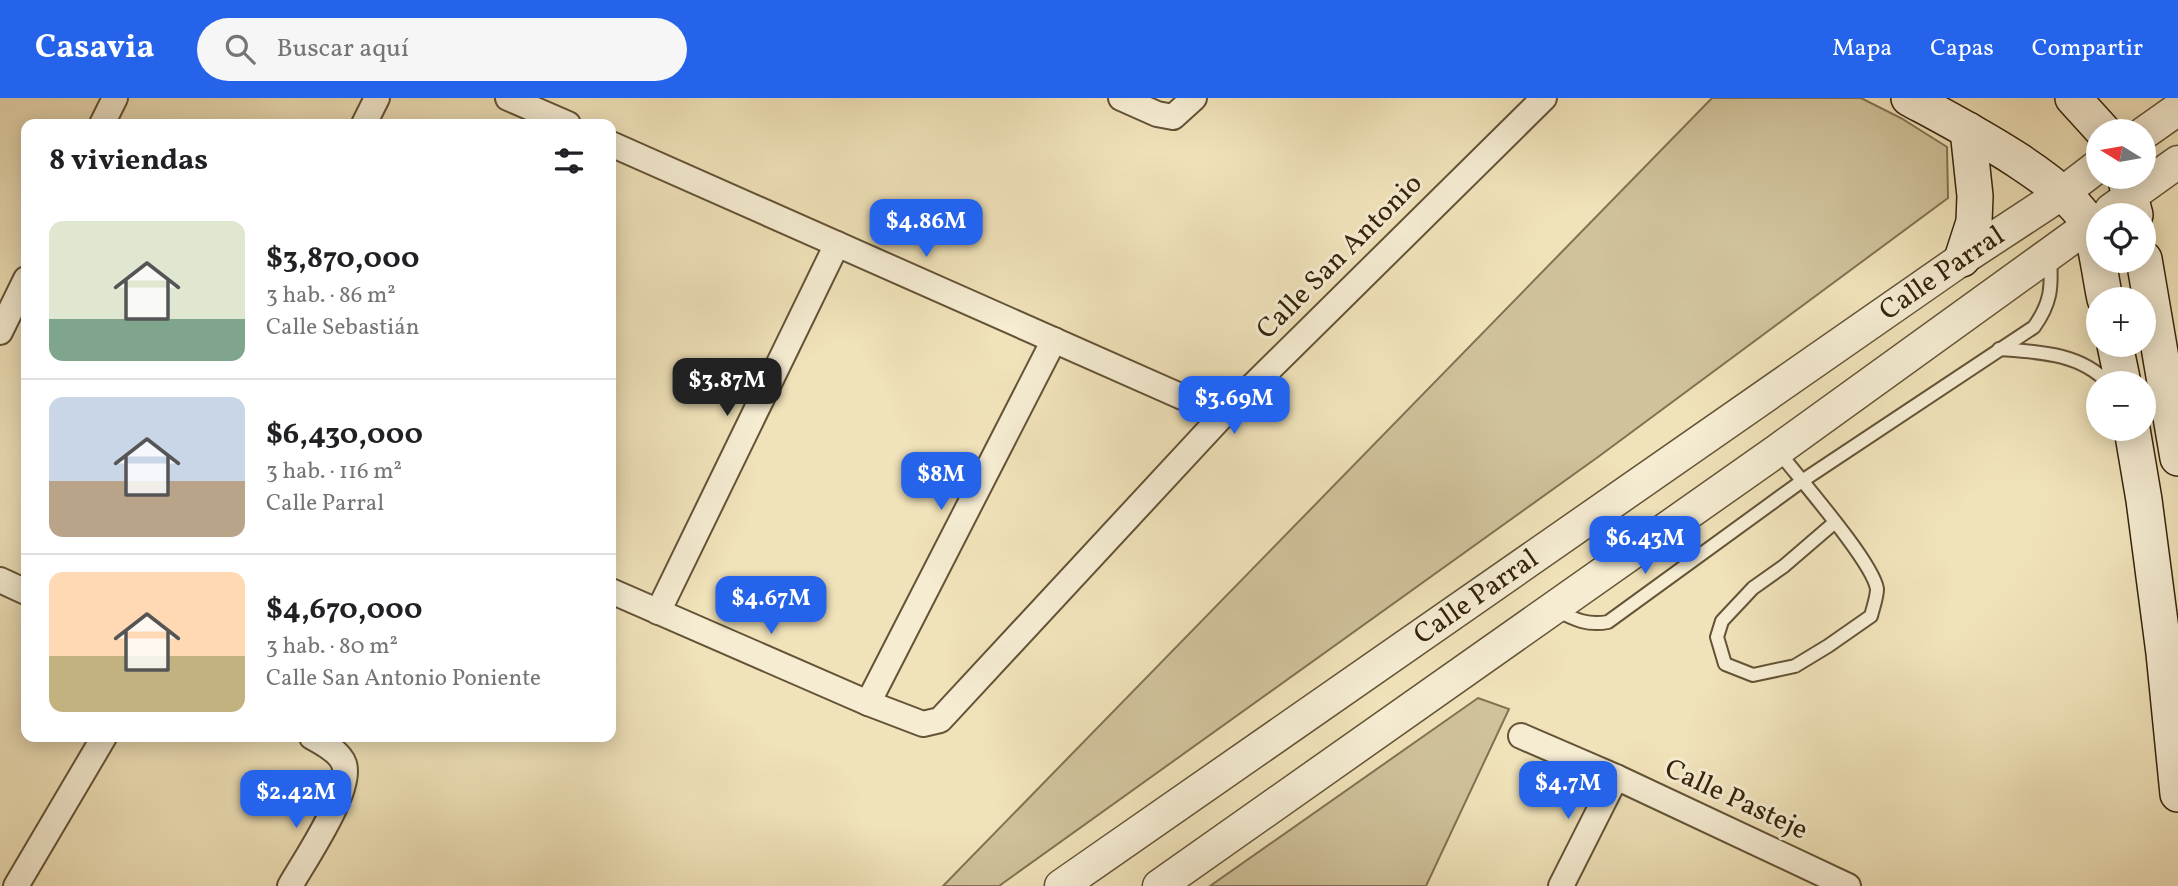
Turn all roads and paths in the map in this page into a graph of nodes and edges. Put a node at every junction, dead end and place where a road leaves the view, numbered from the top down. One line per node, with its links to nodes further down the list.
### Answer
1 (115, 98): 11 (street)
2 (377, 98): 12 (street)
3 (508, 98): 10 (street)
4 (1121, 98): 5 (street)
5 (1194, 98)
6 (1545, 98): 32 (street, Calle San Antonio)
7 (1909, 98): 15 (main road)
8 (2073, 98): 13 (main road)
9 (2178, 108): 14 (street)
10 (562, 114)
11 (104, 119)
12 (366, 119)
13 (2092, 119)
14 (2156, 124)
15 (1968, 130): 19 (main road); 25 (main road)
16 (616, 150): 23 (street)
17 (2178, 162): 21 (street, Calle Parral)
18 (2086, 175): 19 (street, Calle Parral)
19 (2064, 192): 20 (main road); 25 (street, Calle Parral)
20 (2098, 203)
21 (2121, 203)
22 (2086, 229): 24 (street, Calle Parral)
23 (837, 244): 29 (street); 42 (street)
24 (2050, 256): 30 (lane); 34 (street, Calle Parral)
25 (1962, 259): 51 (street, Calle Parral)
26 (2146, 273): 35 (main road)
27 (21, 294): 28 (street)
28 (11, 325)
29 (1054, 341): 32 (street); 43 (street)
30 (1999, 349): 31 (lane); 36 (lane)
31 (2096, 371)
32 (1223, 415): 43 (street, Calle San Antonio)
33 (2134, 441): 48 (main road)
34 (1778, 450): 36 (lane); 41 (street, Calle Parral)
35 (2178, 458)
36 (1802, 481): 37 (lane); 41 (lane)
37 (1835, 523): 37 (lane)
38 (0, 580): 39 (street)
39 (21, 590)
40 (616, 593): 42 (street)
41 (1552, 608): 52 (street, Calle Parral)
42 (659, 612): 43 (street)
43 (868, 704)
44 (1521, 736): 47 (street, Calle Pasteje)
45 (101, 742): 49 (street)
46 (320, 742): 50 (street)
47 (1616, 777): 53 (street); 54 (street, Calle Pasteje)
48 (2178, 794)
49 (16, 886)
50 (290, 886)
51 (1061, 886)
52 (1158, 886)
53 (1561, 886)
54 (1848, 886)

